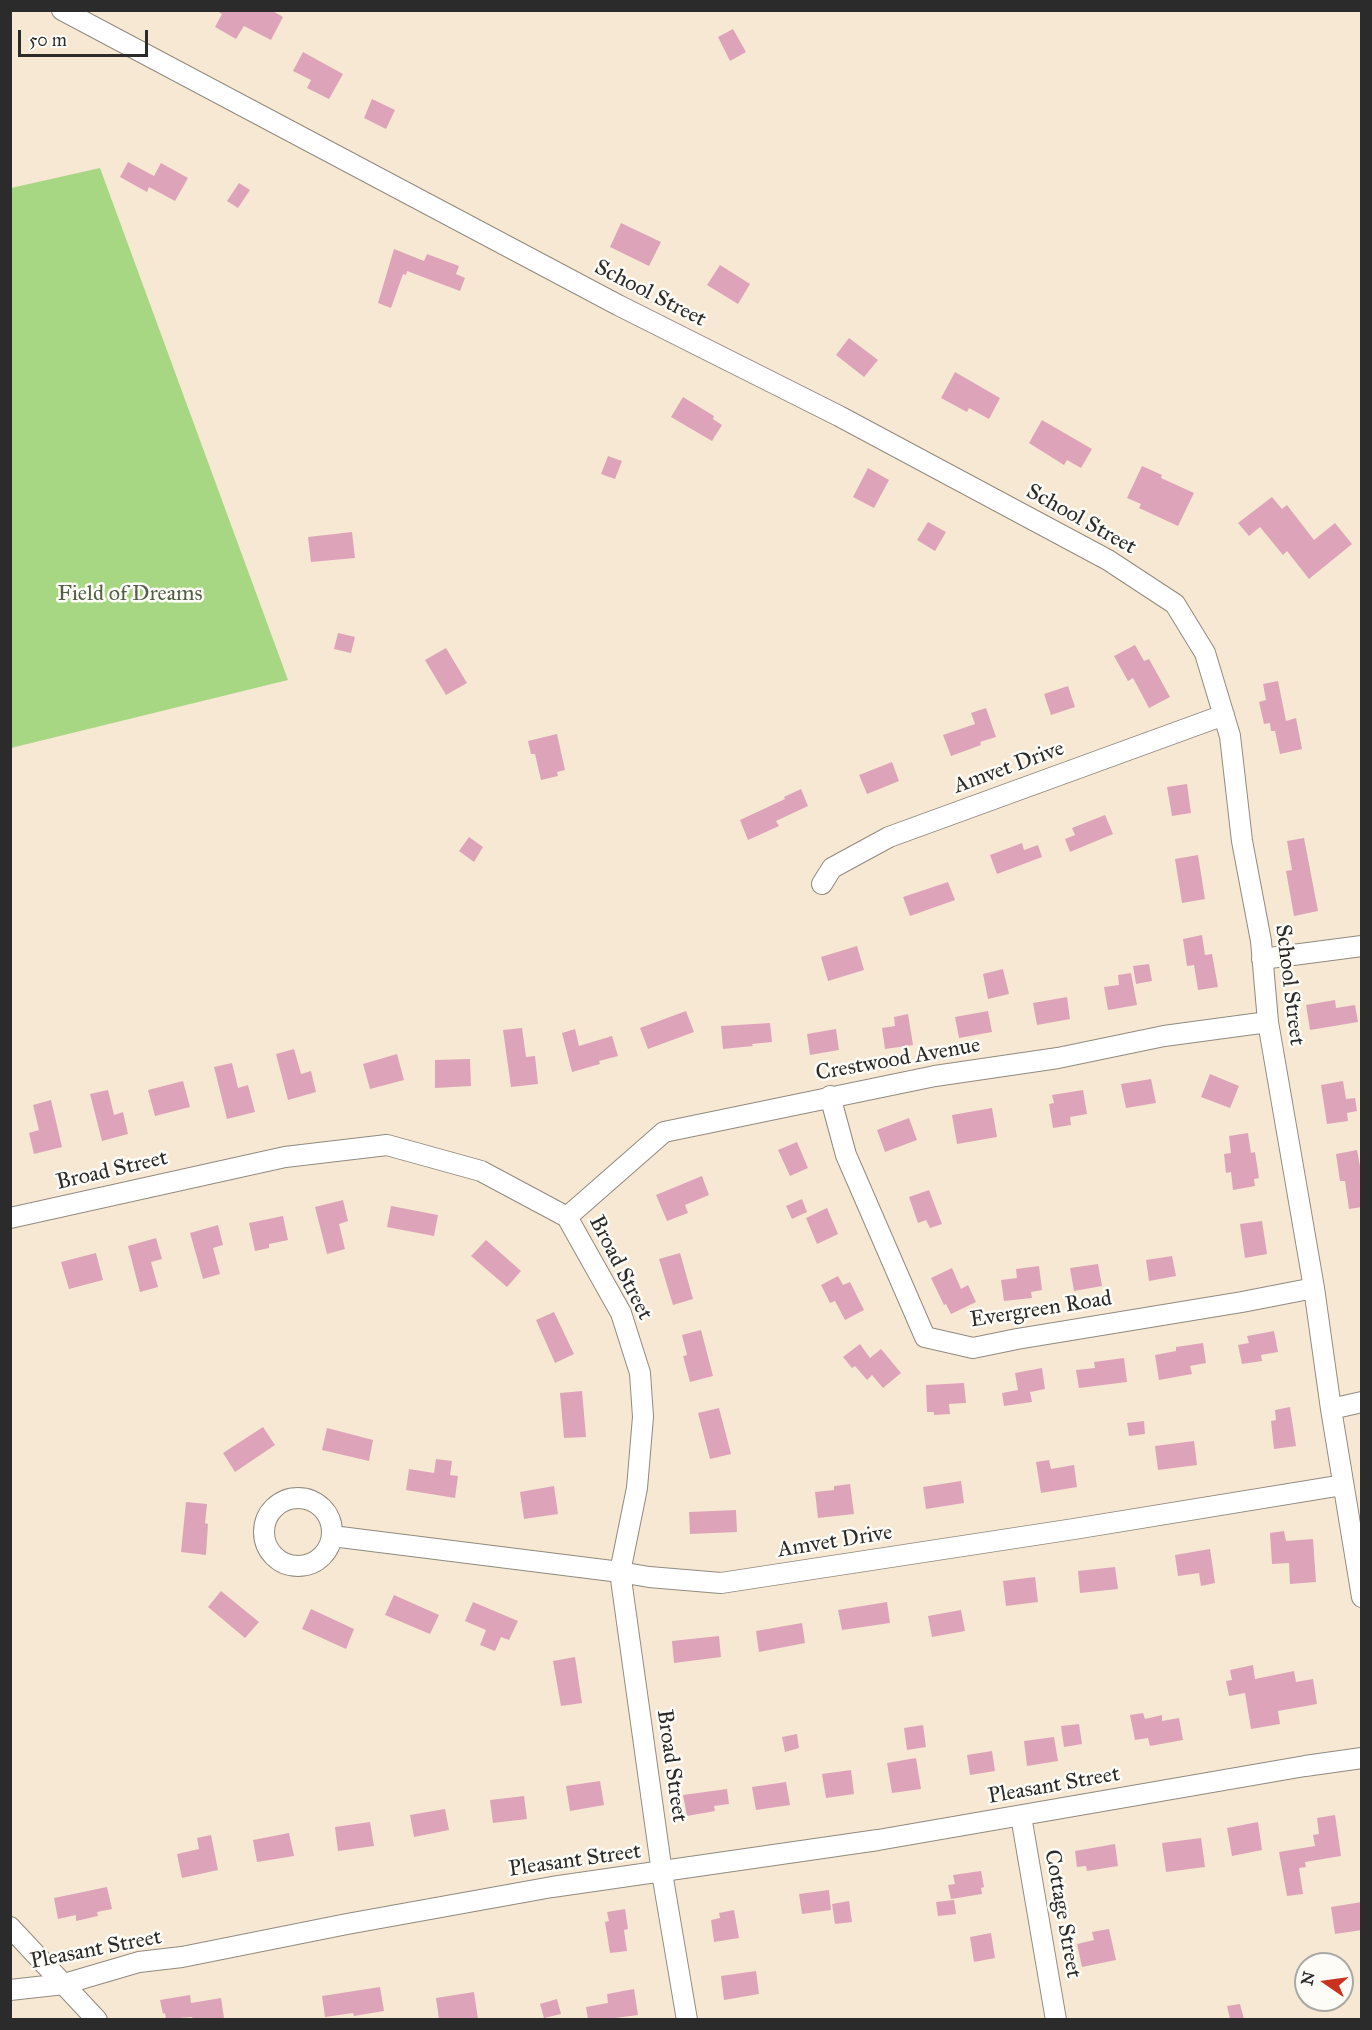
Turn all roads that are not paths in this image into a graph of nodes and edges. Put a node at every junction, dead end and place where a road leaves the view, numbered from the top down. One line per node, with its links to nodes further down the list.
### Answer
1 (62, 10): 2 (street, School Street)
2 (1224, 715): 3 (street, Amvet Drive); 5 (street, School Street)
3 (822, 884)
4 (1362, 946): 5 (street)
5 (1262, 959): 6 (street, School Street)
6 (1268, 1022): 7 (street, Crestwood Avenue); 10 (street, School Street)
7 (830, 1096): 8 (street, Crestwood Avenue); 10 (street, Evergreen Road)
8 (567, 1217): 9 (street, Broad Street); 15 (street, Broad Street)
9 (10, 1218)
10 (1314, 1288): 12 (street, School Street)
11 (1362, 1402): 12 (street)
12 (1331, 1409): 13 (street, School Street)
13 (1343, 1485): 15 (street, Amvet Drive); 16 (street, School Street)
14 (332, 1536): 15 (street, Amvet Drive)
15 (620, 1572): 19 (street, Broad Street)
16 (1362, 1597)
17 (1362, 1758): 18 (street, Pleasant Street)
18 (1021, 1816): 19 (street, Pleasant Street); 25 (street, Cottage Street)
19 (662, 1873): 21 (street, Pleasant Street); 24 (street, Broad Street)
20 (10, 1927): 21 (street)
21 (64, 1984): 22 (street, Pleasant Street); 23 (street)
22 (10, 1990)
23 (97, 2019)
24 (687, 2019)
25 (1056, 2019)

